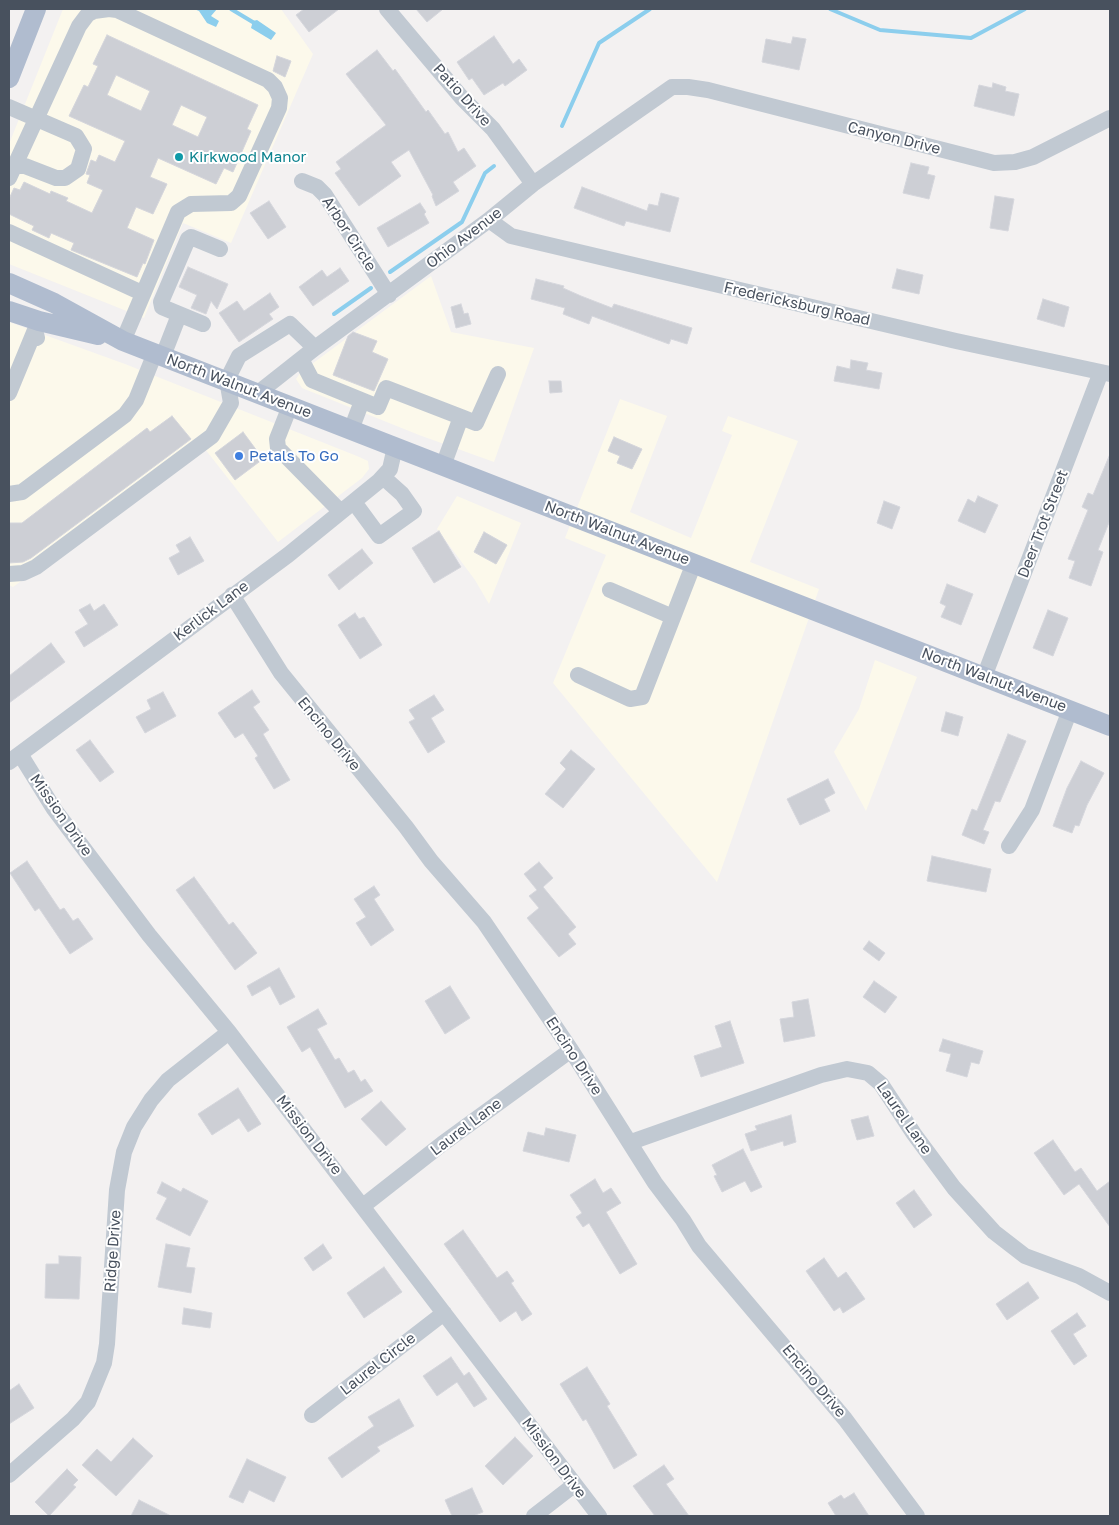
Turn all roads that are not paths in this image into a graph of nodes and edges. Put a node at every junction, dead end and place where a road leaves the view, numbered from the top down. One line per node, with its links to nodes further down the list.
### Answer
1 (36, 9): 3 (main road)
2 (387, 9): 10 (street, Patio Drive)
3 (9, 78)
4 (672, 88): 6 (street, Canyon Drive); 10 (street, Ohio Avenue)
5 (9, 107): 7 (street)
6 (1110, 118)
7 (36, 119): 8 (street); 8 (street); 15 (street)
8 (11, 170)
9 (302, 181): 16 (street, Arbor Circle)
10 (533, 184): 11 (street, Ohio Avenue)
11 (489, 220): 16 (street, Ohio Avenue); 25 (street, Fredericksburg Road)
12 (9, 232): 15 (street)
13 (220, 249): 18 (street)
14 (9, 284): 21 (main road, North Walnut Avenue)
15 (142, 293): 21 (street)
16 (389, 295): 22 (street, Ohio Avenue)
17 (9, 311): 21 (main road, North Walnut Avenue)
18 (179, 315): 19 (street); 23 (street)
19 (203, 324)
20 (37, 338): 28 (street)
21 (123, 340): 23 (main road, North Walnut Avenue)
22 (315, 348): 24 (street, Ohio Avenue); 27 (street)
23 (159, 354): 27 (main road, North Walnut Avenue); 37 (street)
24 (301, 358): 29 (street, Ohio Avenue); 30 (street)
25 (1106, 373): 45 (street, Deer Trot Street)
26 (498, 374): 32 (street)
27 (227, 380): 29 (main road, North Walnut Avenue); 40 (street)
28 (11, 383)
29 (258, 393): 31 (main road, North Walnut Avenue)
30 (362, 400): 32 (street); 33 (street)
31 (290, 406): 33 (main road, North Walnut Avenue); 38 (street)
32 (461, 417): 35 (street)
33 (351, 430): 34 (main road, North Walnut Avenue)
34 (395, 447): 35 (main road, North Walnut Avenue); 36 (street, Kerlick Lane)
35 (443, 466): 39 (main road, North Walnut Avenue)
36 (383, 477): 38 (street, Kerlick Lane); 38 (street)
37 (9, 494)
38 (347, 506): 42 (street, Kerlick Lane)
39 (694, 563): 43 (street); 45 (main road, North Walnut Avenue)
40 (9, 574)
41 (610, 590): 43 (street)
42 (232, 594): 48 (street, Kerlick Lane); 51 (street, Encino Drive)
43 (673, 618): 44 (street)
44 (578, 675)
45 (984, 676): 46 (main road, North Walnut Avenue)
46 (1070, 710): 47 (main road, North Walnut Avenue); 49 (street)
47 (1110, 726)
48 (14, 758): 50 (street, Mission Drive)
49 (1009, 846)
50 (229, 1032): 53 (street, Mission Drive); 57 (street, Ridge Drive)
51 (571, 1050): 52 (street, Encino Drive); 53 (street, Laurel Lane)
52 (631, 1142): 54 (street, Laurel Lane); 61 (street, Encino Drive)
53 (363, 1206): 55 (street, Mission Drive)
54 (1110, 1293)
55 (444, 1313): 56 (street, Laurel Circle); 58 (street, Mission Drive)
56 (312, 1415)
57 (9, 1475)
58 (574, 1485): 59 (street); 60 (street, Mission Drive)
59 (534, 1516)
60 (599, 1516)
61 (917, 1516)

